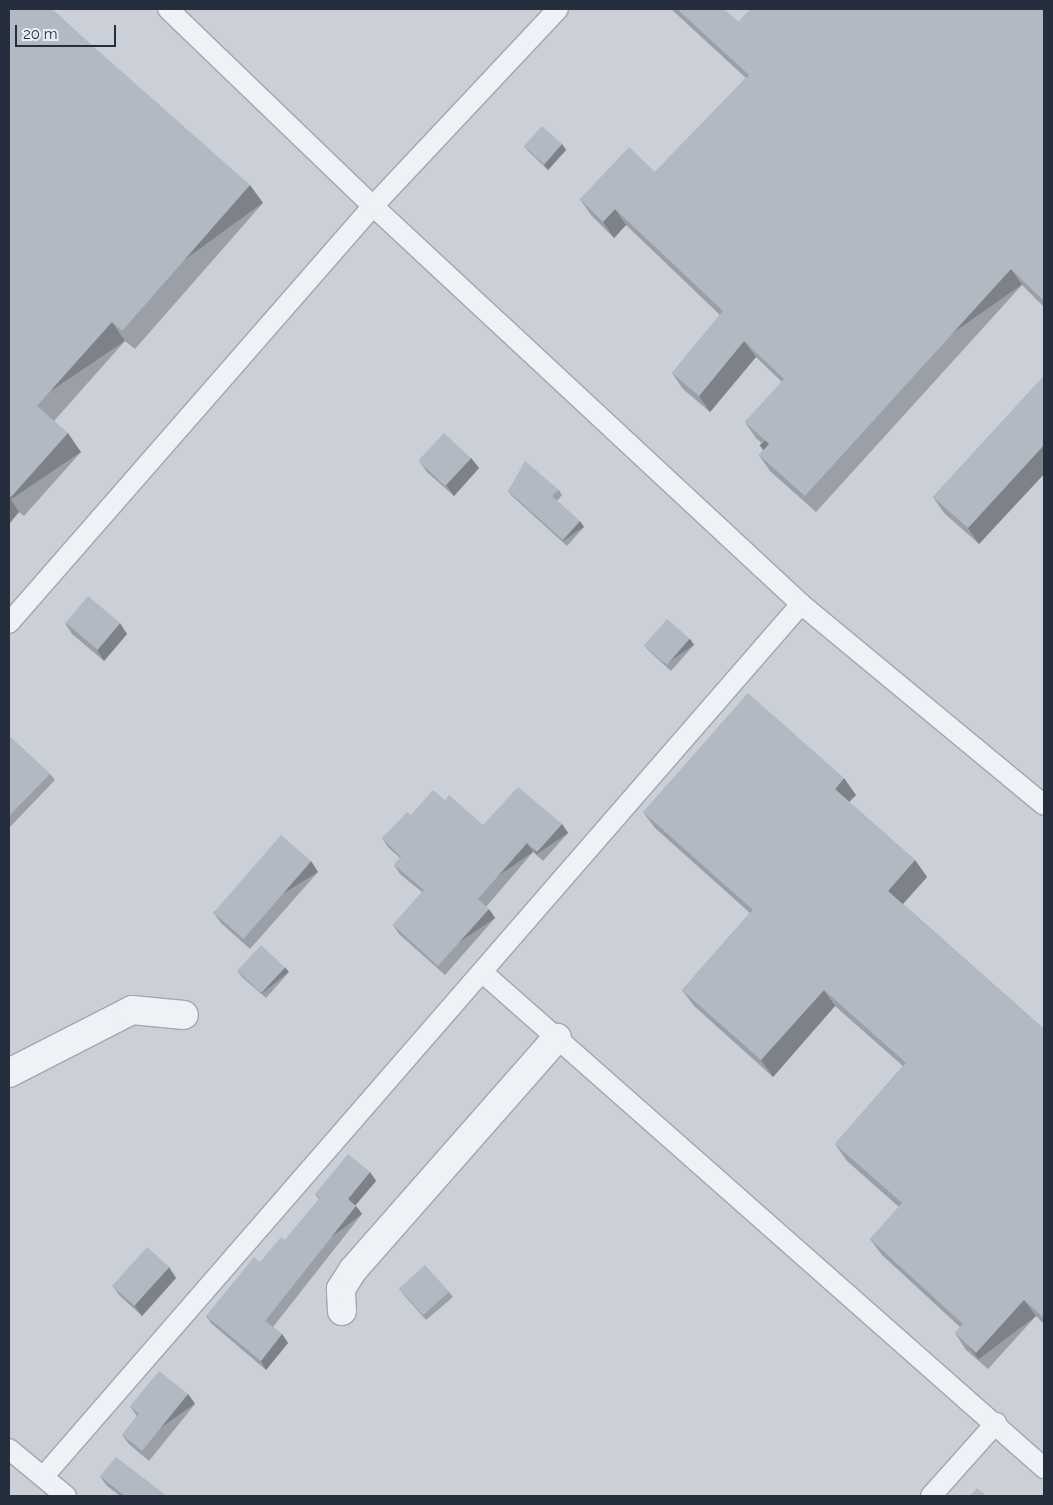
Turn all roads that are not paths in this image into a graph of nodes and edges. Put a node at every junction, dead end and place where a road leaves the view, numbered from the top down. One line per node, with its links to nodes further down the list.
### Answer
1 (168, 9): 3 (lane)
2 (558, 9): 3 (lane)
3 (373, 206): 4 (lane); 5 (lane)
4 (802, 604): 6 (lane); 7 (lane)
5 (9, 623)
6 (1044, 805)
7 (482, 972): 9 (lane); 15 (lane)
8 (184, 1015): 10 (street)
9 (557, 1038): 11 (street); 12 (lane)
10 (9, 1073)
11 (342, 1311)
12 (996, 1423): 14 (lane); 17 (lane)
13 (9, 1448): 15 (lane)
14 (1044, 1468)
15 (43, 1478): 16 (lane)
16 (66, 1496)
17 (931, 1496)

